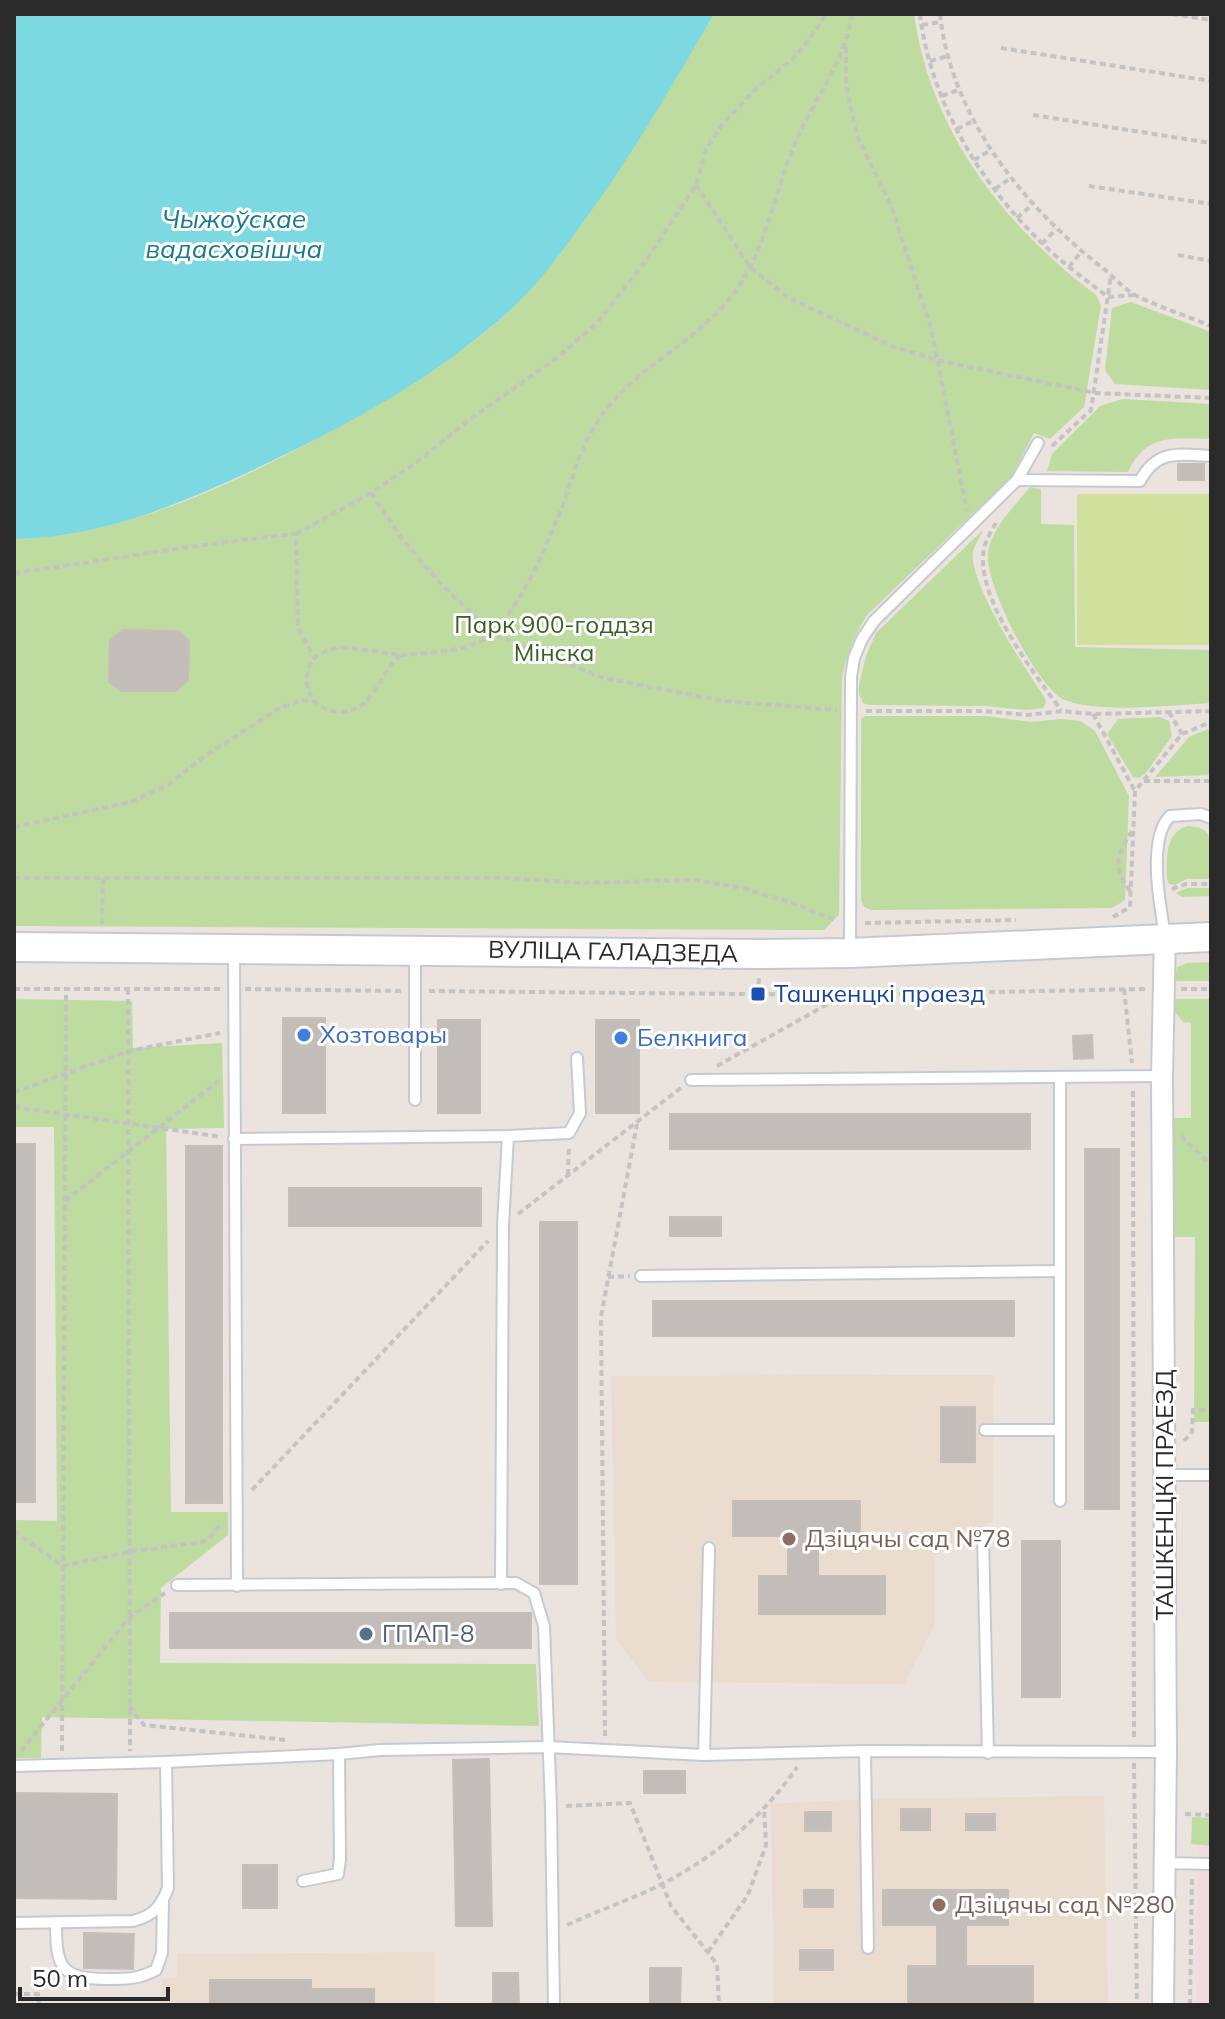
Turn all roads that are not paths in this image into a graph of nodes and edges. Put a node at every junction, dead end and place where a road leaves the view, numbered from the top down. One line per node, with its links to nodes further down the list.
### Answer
1 (1038, 443): 3 (lane)
2 (1211, 456): 3 (lane)
3 (1022, 480): 10 (lane)
4 (1211, 818): 5 (lane)
5 (1165, 937): 6 (street, ВУЛІЦА ГАЛАДЗЕДА); 10 (street, ВУЛІЦА ГАЛАДЗЕДА); 12 (street, ТАШКЕНЦКІ ПРАЕЗД)
6 (1211, 937)
7 (14, 947): 8 (street, ВУЛІЦА ГАЛАДЗЕДА)
8 (234, 948): 9 (street, ВУЛІЦА ГАЛАДЗЕДА); 17 (lane)
9 (415, 949): 10 (street, ВУЛІЦА ГАЛАДЗЕДА); 15 (lane)
10 (850, 953)
11 (577, 1058): 16 (lane)
12 (1162, 1076): 13 (lane); 22 (street, ТАШКЕНЦКІ ПРАЕЗД)
13 (1060, 1078): 14 (lane); 18 (lane)
14 (691, 1080)
15 (415, 1100)
16 (508, 1136): 17 (lane); 27 (lane)
17 (234, 1139): 29 (lane)
18 (1060, 1271): 19 (lane); 21 (lane)
19 (641, 1276)
20 (985, 1430): 21 (lane)
21 (1060, 1430): 24 (lane)
22 (1174, 1475): 23 (lane); 32 (street, ТАШКЕНЦКІ ПРАЕЗД)
23 (1211, 1475)
24 (1060, 1501)
25 (983, 1537): 33 (lane)
26 (709, 1548): 35 (lane)
27 (501, 1584): 29 (lane); 30 (lane)
28 (177, 1585): 29 (lane)
29 (237, 1586)
30 (548, 1747): 34 (lane); 35 (lane); 45 (lane)
31 (865, 1751): 33 (lane); 35 (lane); 44 (lane)
32 (1166, 1752): 33 (lane); 38 (street, ТАШКЕНЦКІ ПРАЕЗД)
33 (988, 1753)
34 (339, 1754): 36 (lane); 40 (lane)
35 (704, 1755)
36 (166, 1762): 37 (lane); 41 (lane)
37 (14, 1766)
38 (1165, 1863): 39 (lane); 46 (street, ТАШКЕНЦКІ ПРАЕЗД)
39 (1211, 1864)
40 (303, 1881)
41 (163, 1901): 42 (lane); 42 (lane)
42 (56, 1922): 43 (lane)
43 (14, 1923)
44 (868, 1948)
45 (554, 2005)
46 (1163, 2005)

